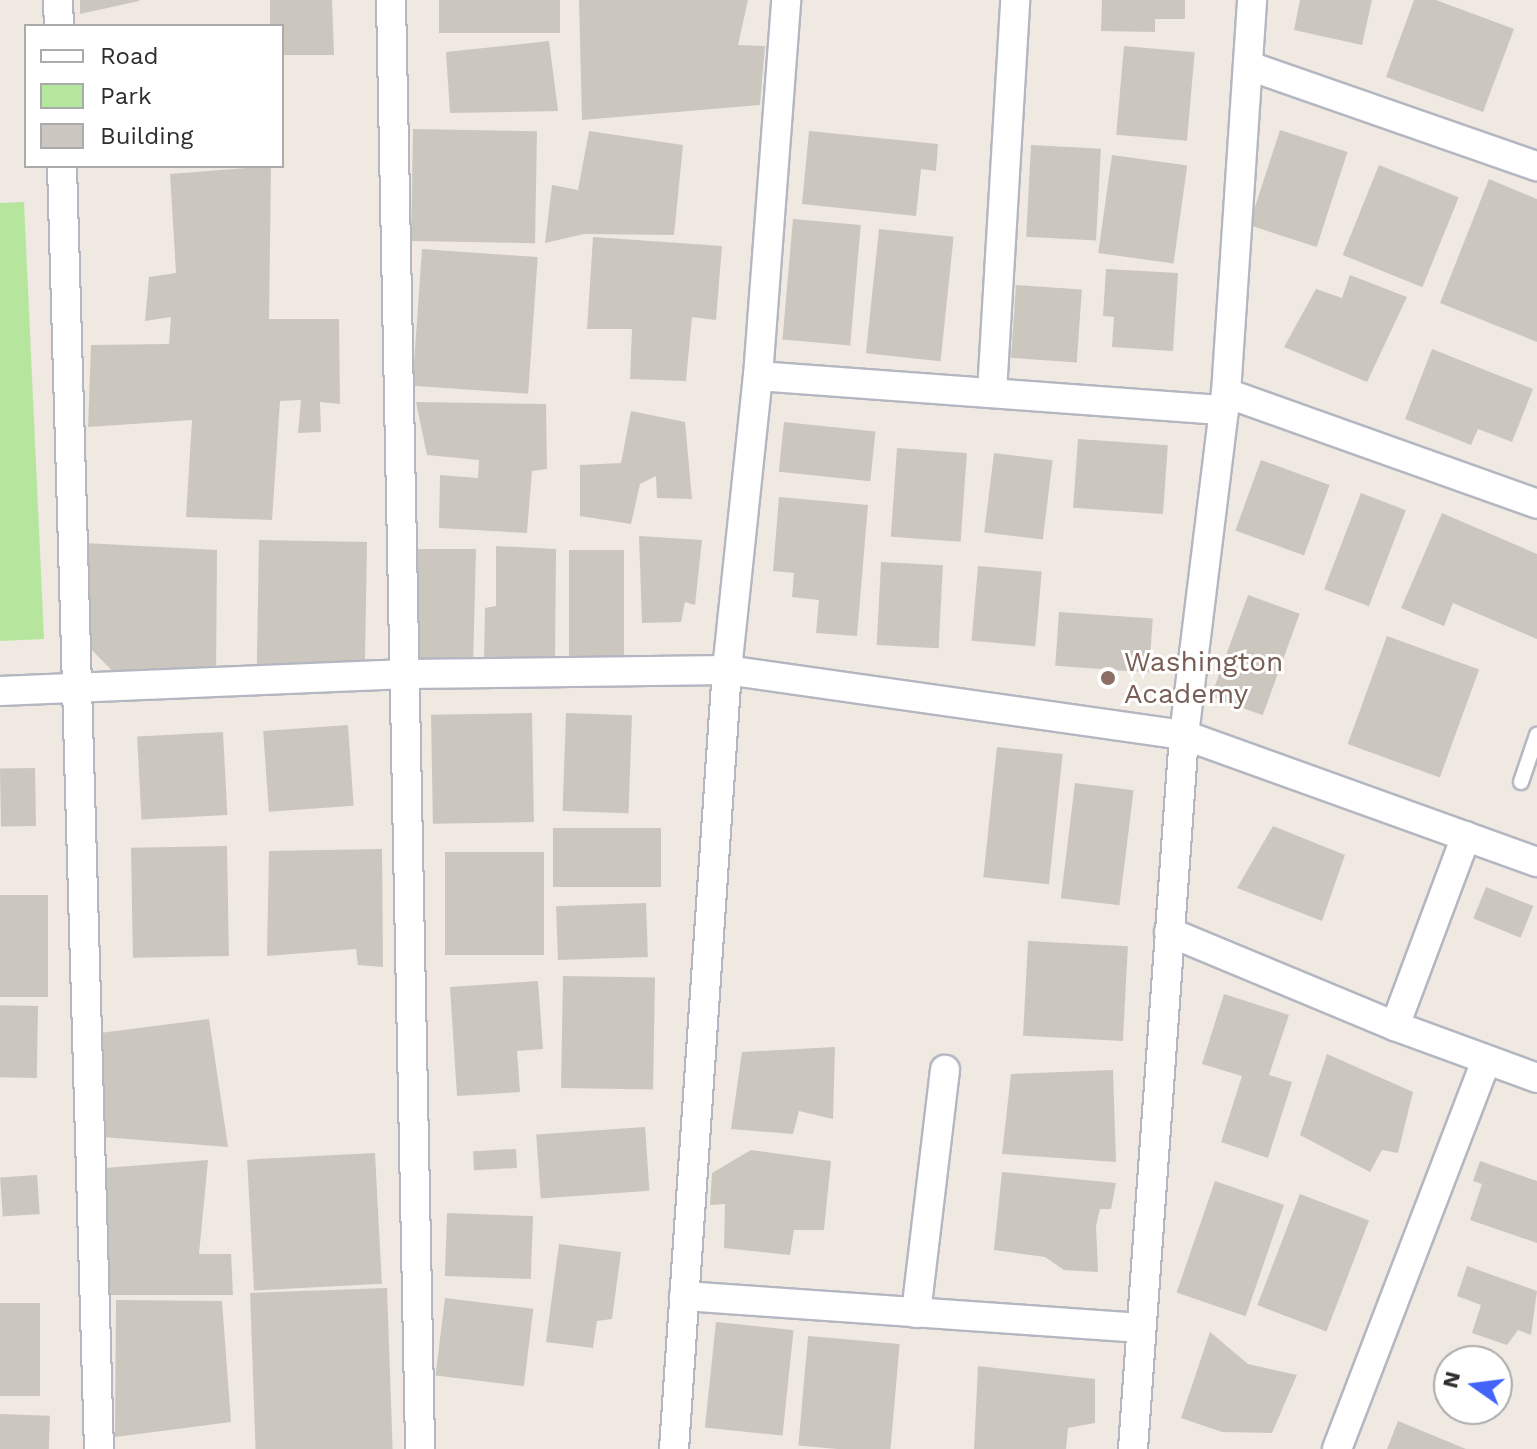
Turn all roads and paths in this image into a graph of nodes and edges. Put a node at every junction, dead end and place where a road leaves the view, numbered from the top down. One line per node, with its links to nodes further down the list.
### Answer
1 (58, 0): 6 (street)
2 (391, 0): 15 (street)
3 (786, 0): 10 (street)
4 (1015, 0): 11 (street)
5 (1252, 0): 7 (street)
6 (59, 24)
7 (1252, 67): 8 (street); 12 (street)
8 (1537, 166)
9 (62, 168): 16 (street)
10 (758, 376): 11 (street); 14 (street)
11 (992, 392): 12 (street)
12 (1225, 402): 13 (street); 18 (street)
13 (1537, 504)
14 (727, 670): 15 (street); 18 (street); 28 (street)
15 (407, 674): 16 (street); 32 (street)
16 (73, 690): 17 (street); 31 (street)
17 (0, 691)
18 (1184, 735): 21 (street); 23 (street)
19 (1537, 735): 20 (lane)
20 (1521, 782)
21 (1466, 836): 22 (street); 24 (street)
22 (1537, 862)
23 (1169, 932): 24 (street); 30 (street)
24 (1395, 1026): 25 (street)
25 (1486, 1060): 27 (street); 35 (street)
26 (945, 1070): 29 (street)
27 (1537, 1078)
28 (684, 1296): 29 (street); 33 (street)
29 (916, 1313): 30 (street)
30 (1138, 1328): 34 (street)
31 (99, 1449)
32 (420, 1449)
33 (674, 1449)
34 (1133, 1449)
35 (1337, 1449)

